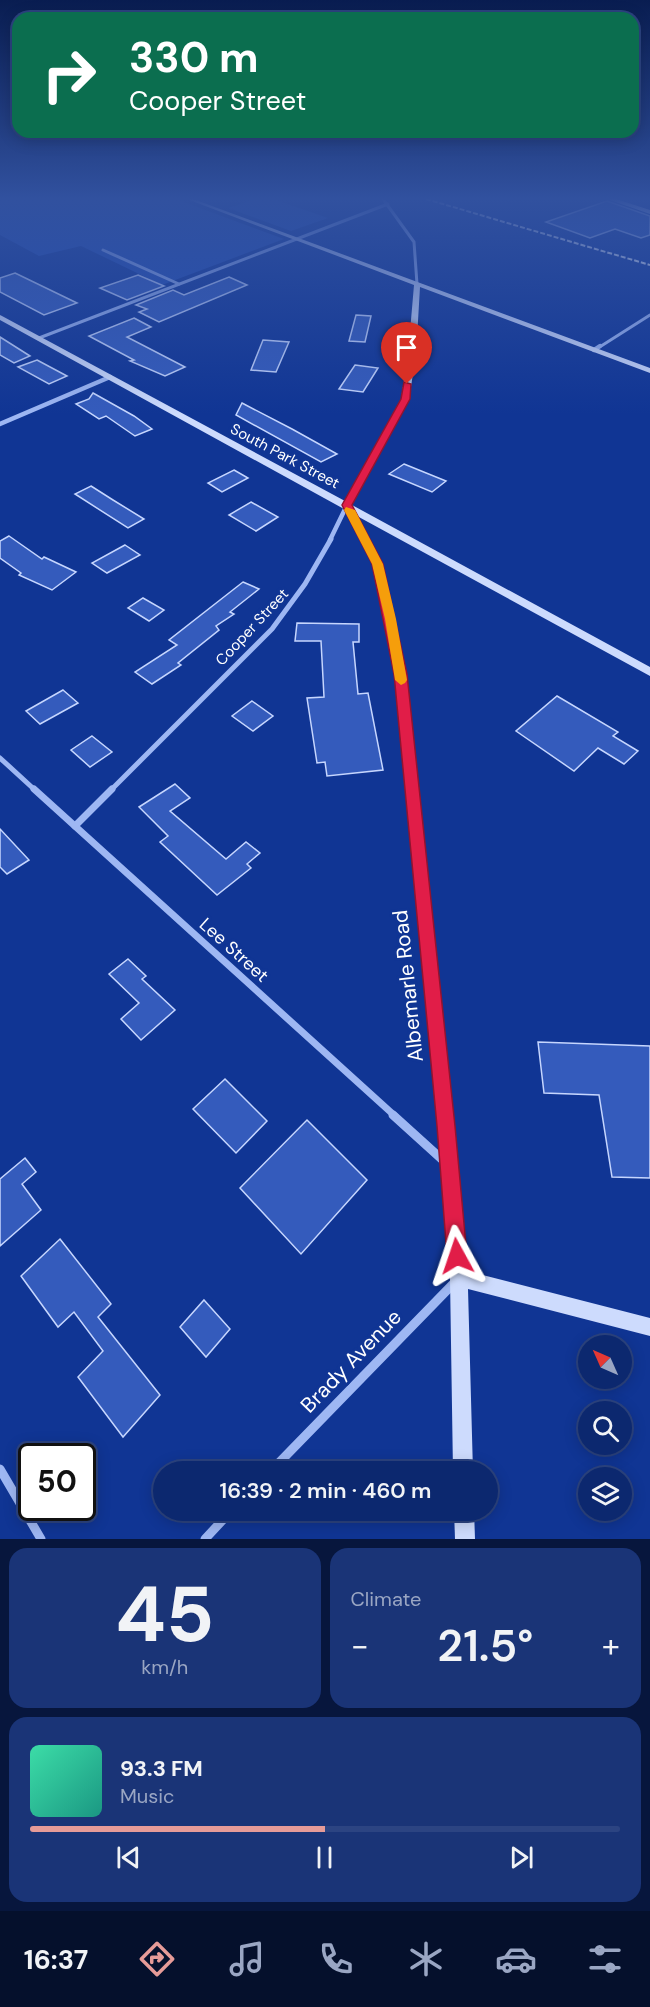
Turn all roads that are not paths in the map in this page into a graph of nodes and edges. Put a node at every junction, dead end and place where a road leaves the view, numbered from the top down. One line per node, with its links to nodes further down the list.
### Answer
1 (150, 271): 5 (street)
2 (215, 271): 5 (street)
3 (382, 271): 6 (main road)
4 (416, 271): 6 (street, Cooper Street)
5 (180, 284): 9 (street)
6 (417, 284): 10 (main road); 14 (main road, Cooper Street)
7 (650, 315): 10 (street)
8 (0, 317): 9 (main road, South Park Street)
9 (39, 338): 12 (main road, South Park Street)
10 (594, 350): 11 (main road)
11 (650, 371)
12 (110, 377): 13 (street); 14 (main road, South Park Street)
13 (0, 424)
14 (347, 505): 15 (main road, South Park Street); 17 (street, Cooper Street); 18 (main road, Albemarle Road)
15 (650, 672)
16 (0, 758): 17 (street, Lee Street)
17 (75, 826): 18 (street, Lee Street)
18 (448, 1166): 19 (main road, Albemarle Road)
19 (459, 1278): 20 (main road); 21 (street, Brady Avenue); 22 (main road, Albemarle Road)
20 (650, 1327)
21 (281, 1461)
22 (463, 1461)
23 (0, 1469): 26 (street)
24 (222, 1521): 27 (street)
25 (464, 1521): 28 (main road)
26 (41, 1539)
27 (205, 1539)
28 (465, 1539)

